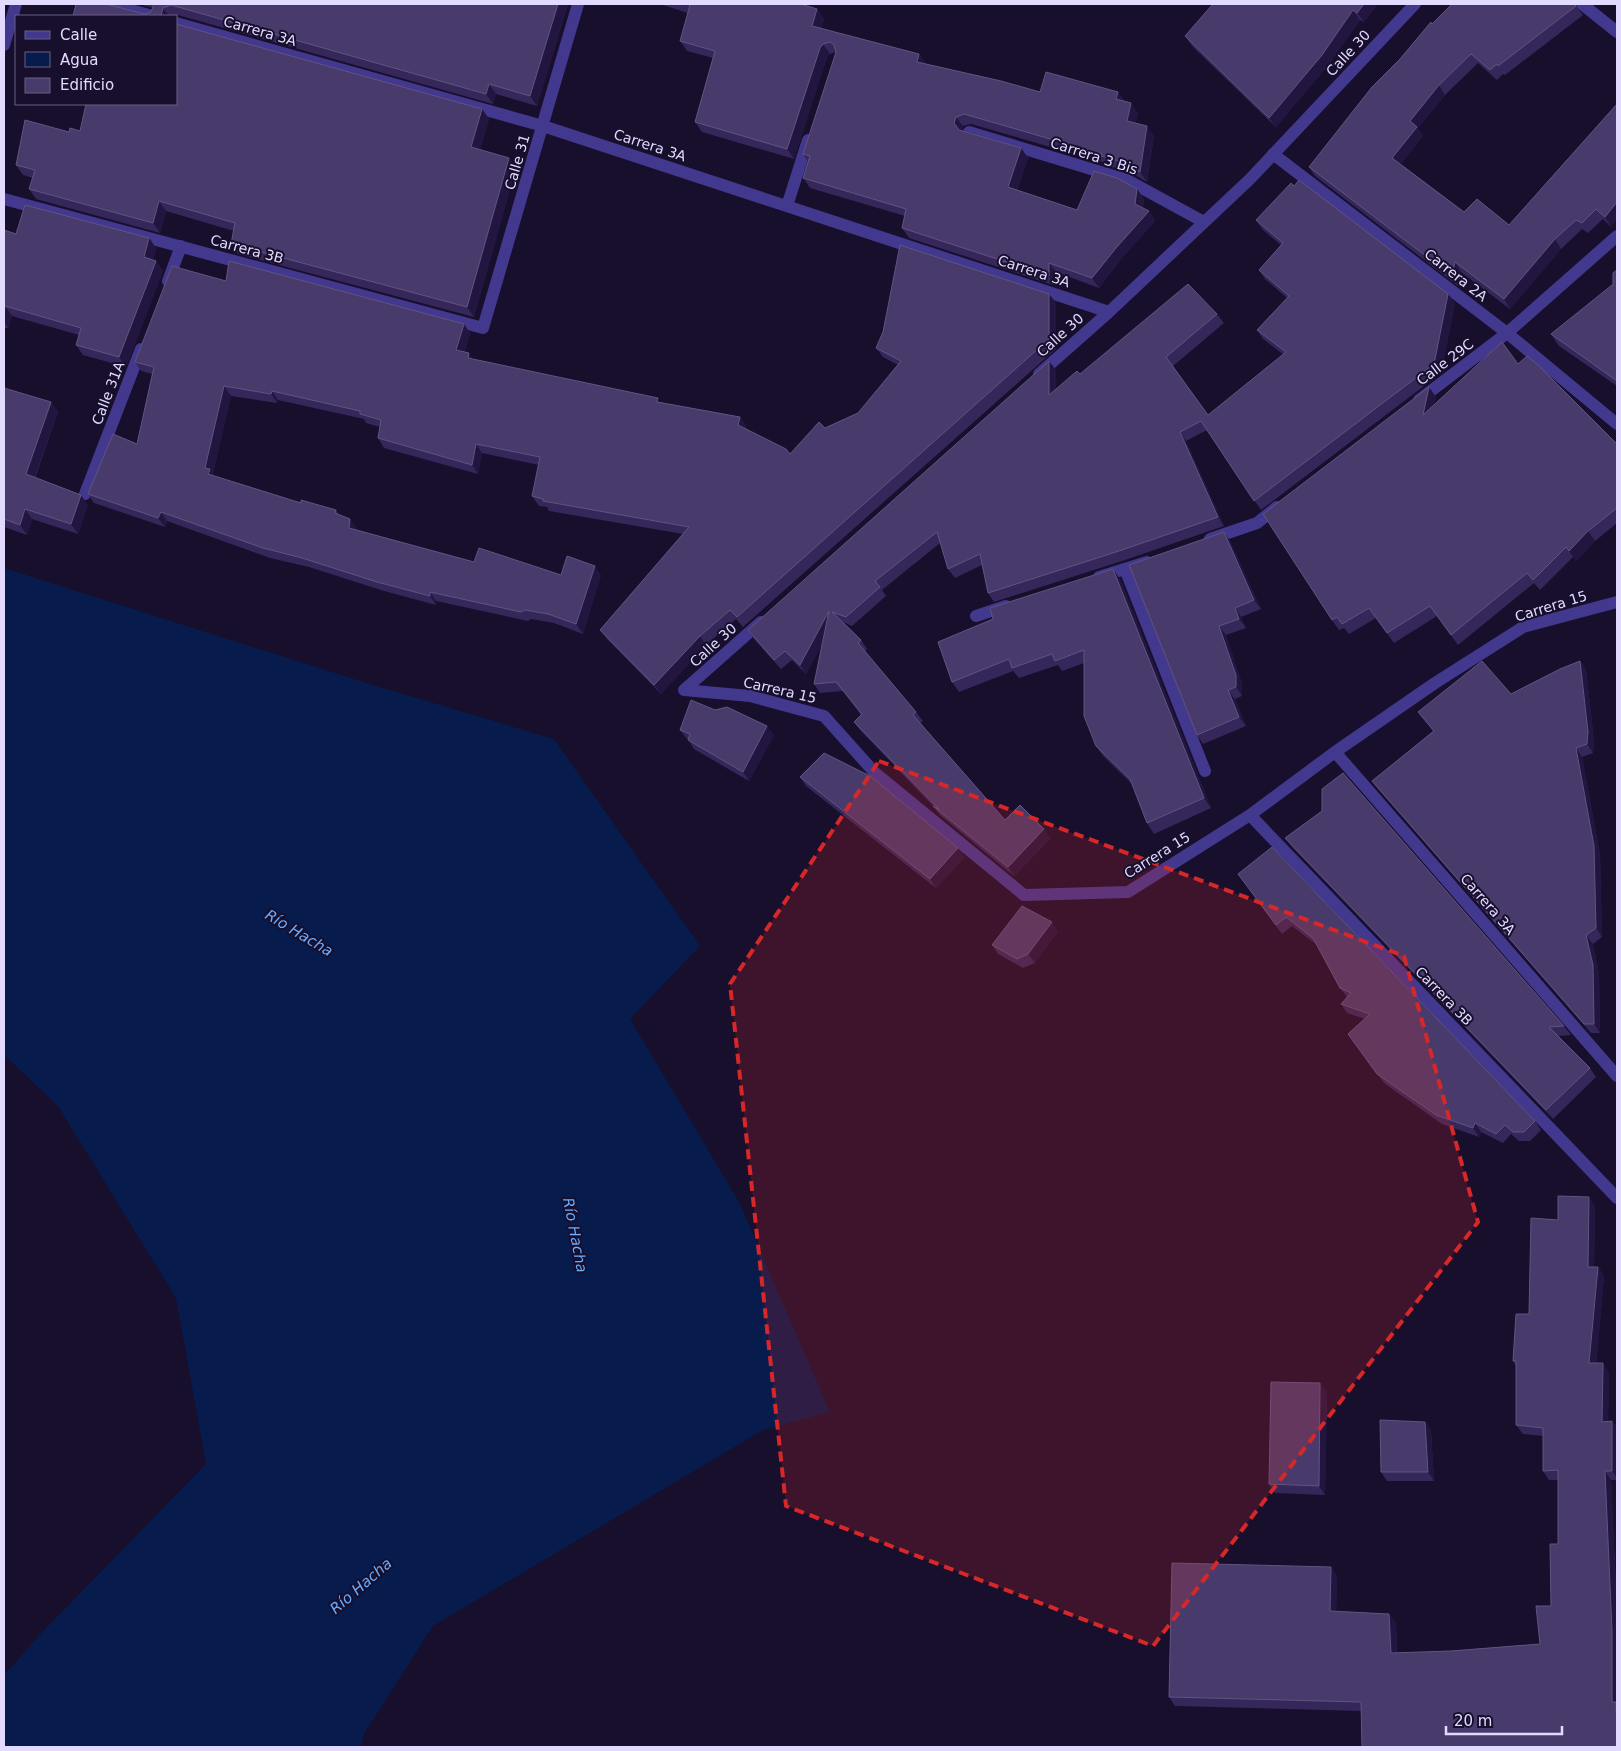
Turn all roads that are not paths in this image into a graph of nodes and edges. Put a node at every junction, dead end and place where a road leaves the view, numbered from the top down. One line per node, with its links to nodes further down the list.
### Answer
1 (16, 4): 9 (street)
2 (108, 4): 6 (street)
3 (578, 4): 11 (street, Calle 31)
4 (1415, 4): 13 (street, Calle 30)
5 (1582, 4): 8 (street)
6 (149, 15)
7 (178, 24): 11 (street, Carrera 3A)
8 (1617, 32)
9 (4, 45)
10 (814, 124): 15 (street)
11 (543, 126): 15 (street, Carrera 3A); 21 (street, Calle 31)
12 (969, 132): 16 (street, Carrera 3 Bis)
13 (1273, 154): 16 (street, Calle 30); 22 (street, Carrera 2A)
14 (4, 199): 18 (street, Carrera 3B)
15 (787, 206): 20 (street, Carrera 3A)
16 (1204, 222): 20 (street, Calle 30)
17 (1617, 236): 22 (street, Calle 29C)
18 (182, 246): 19 (street); 21 (street, Carrera 3B)
19 (164, 292)
20 (1109, 312): 24 (street, Calle 30)
21 (483, 328)
22 (1507, 334): 25 (street, Calle 29C); 26 (street, Carrera 2A)
23 (146, 338): 27 (street, Calle 31A)
24 (1027, 385)
25 (1405, 410)
26 (1617, 424)
27 (85, 494)
28 (1288, 499): 29 (street)
29 (1200, 543)
30 (1163, 556): 31 (street)
31 (1125, 569): 32 (street); 39 (street)
32 (1088, 581)
33 (1022, 601): 36 (street)
34 (1617, 602): 38 (street, Carrera 15)
35 (774, 611): 37 (street, Calle 30)
36 (976, 616)
37 (684, 690): 40 (street, Carrera 15)
38 (1335, 752): 40 (street, Carrera 15); 41 (street, Carrera 3A)
39 (1205, 771)
40 (1250, 815): 42 (street, Carrera 3B)
41 (1617, 1076)
42 (1617, 1198)

